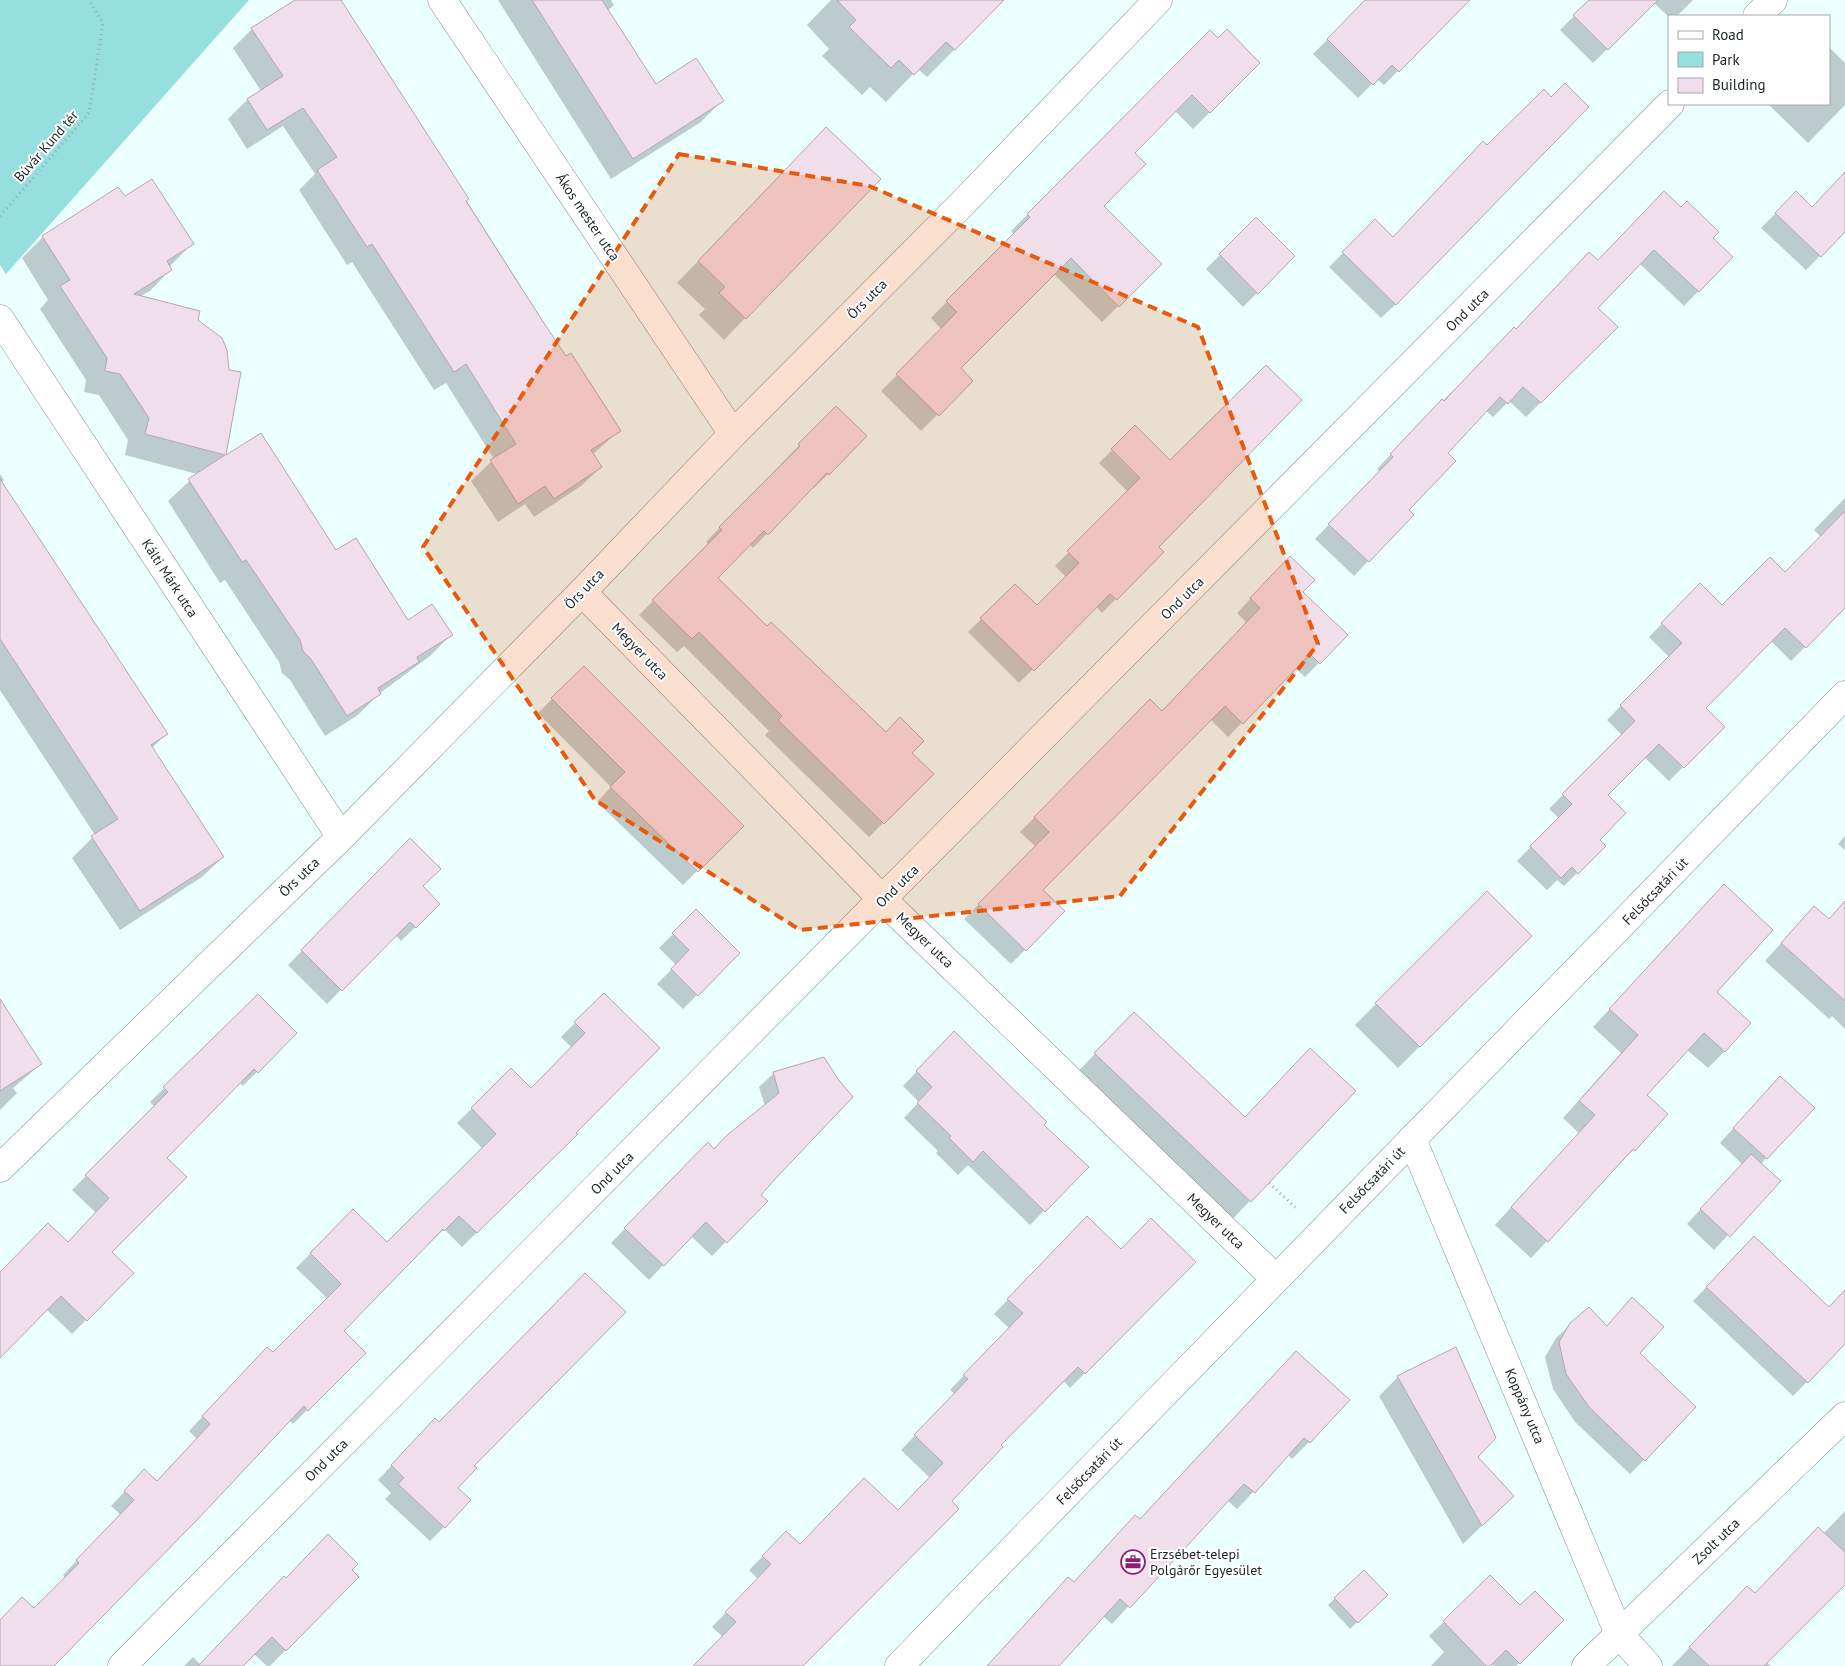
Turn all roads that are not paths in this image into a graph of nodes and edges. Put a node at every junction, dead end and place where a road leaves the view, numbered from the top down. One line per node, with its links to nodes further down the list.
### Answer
1 (442, 0): 7 (street, Ákos mester utca)
2 (1158, 0): 7 (street, Örs utca)
3 (1773, 0): 4 (street)
4 (1758, 15)
5 (1669, 105): 11 (street, Ond utca)
6 (0, 319): 10 (street, Kálti Márk utca)
7 (734, 434): 8 (street, Örs utca)
8 (582, 592): 10 (street, Örs utca); 11 (street, Megyer utca)
9 (1845, 695): 12 (street, Felsőcsatári út)
10 (340, 837): 13 (street, Örs utca)
11 (884, 900): 14 (street, Megyer utca); 17 (street, Ond utca)
12 (1412, 1139): 14 (street, Felsőcsatári út); 16 (street, Koppány utca)
13 (0, 1168)
14 (1276, 1279): 18 (street, Felsőcsatári út)
15 (1845, 1416): 16 (street, Zsolt utca)
16 (1619, 1634): 19 (street, Zsolt utca); 20 (street, Koppány utca)
17 (122, 1666)
18 (899, 1666)
19 (1586, 1666)
20 (1648, 1666)

